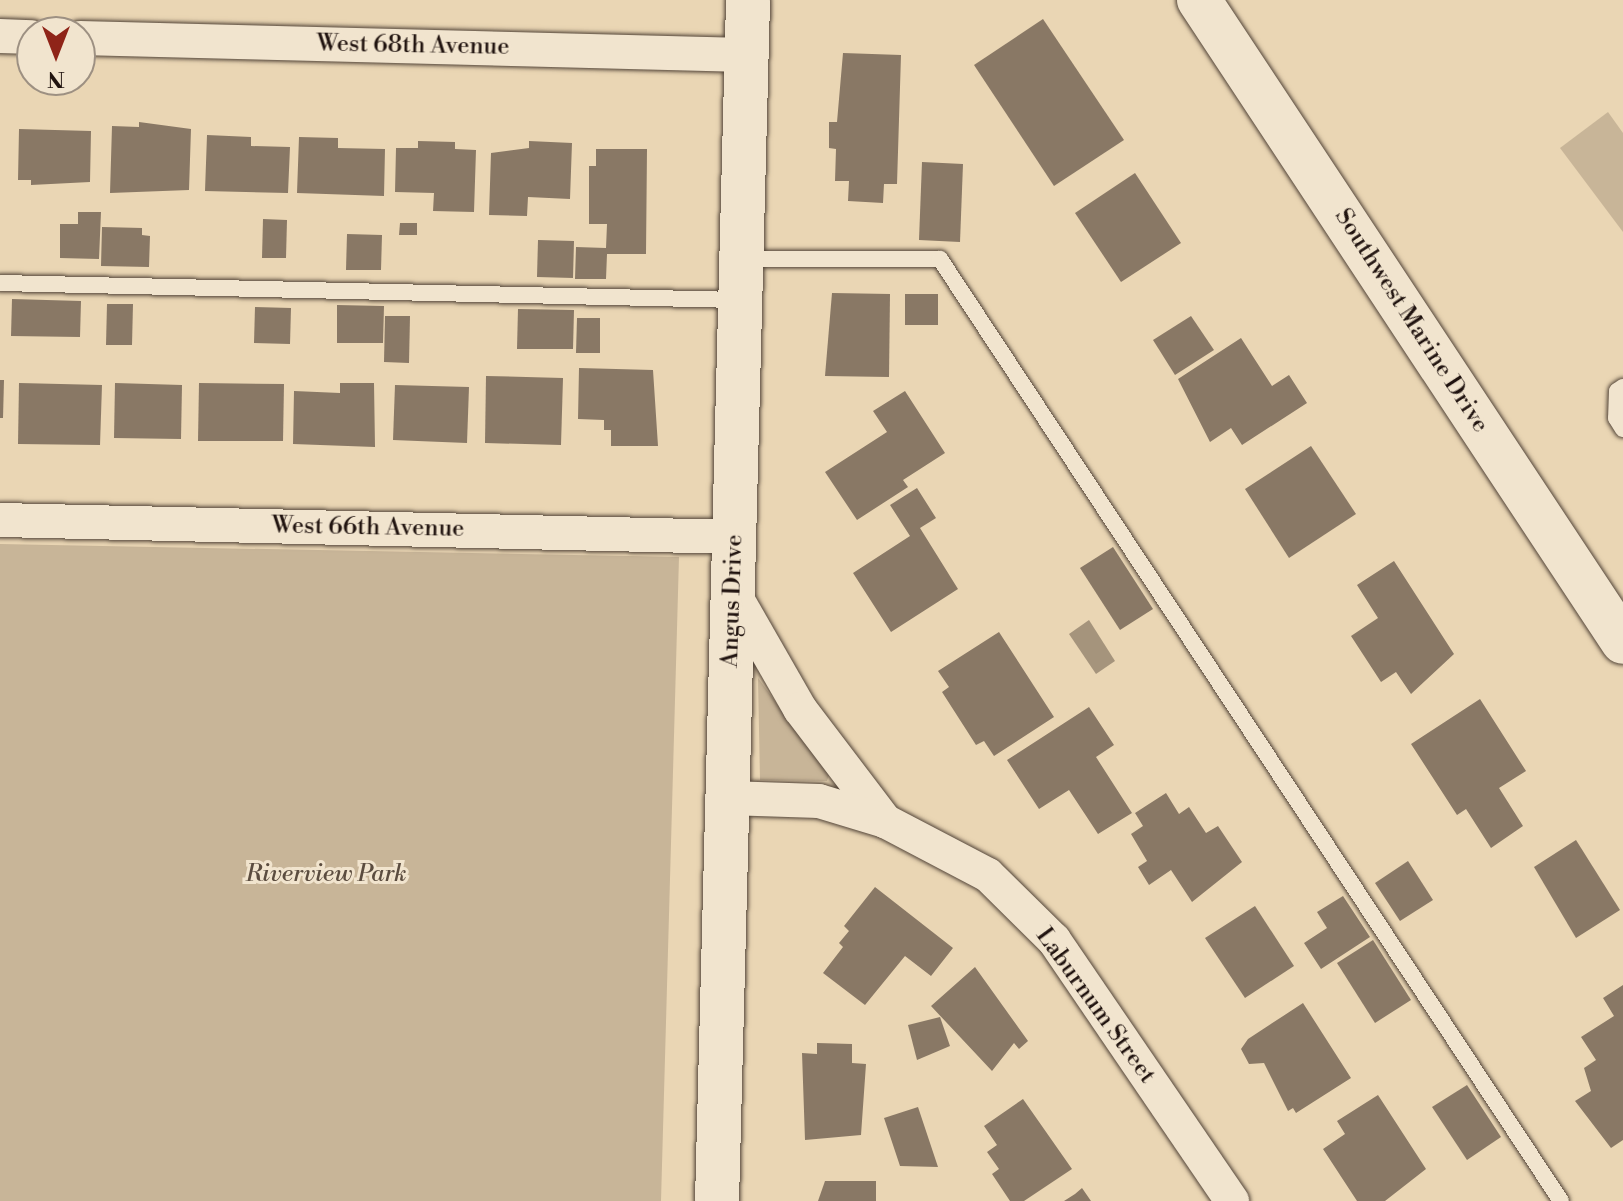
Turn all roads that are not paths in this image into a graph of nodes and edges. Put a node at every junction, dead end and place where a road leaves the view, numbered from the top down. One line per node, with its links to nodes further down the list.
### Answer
1 (748, 0): 4 (street, Angus Drive)
2 (1199, 0): 12 (street, Southwest Marine Drive)
3 (96, 38): 4 (street, West 68th Avenue)
4 (746, 55): 5 (street, Angus Drive)
5 (740, 280): 6 (lane); 10 (street, Angus Drive); 17 (lane)
6 (0, 283)
7 (1623, 387): 8 (lane)
8 (1623, 429)
9 (0, 520): 10 (street, West 66th Avenue)
10 (735, 537): 11 (street, Angus Drive)
11 (732, 592): 13 (street, Angus Drive); 14 (street, Laburnum Street)
12 (1623, 642)
13 (727, 798): 14 (street, Laburnum Street); 15 (street, Angus Drive)
14 (885, 821): 16 (street, Laburnum Street)
15 (717, 1201)
16 (1232, 1201)
17 (1561, 1201)

